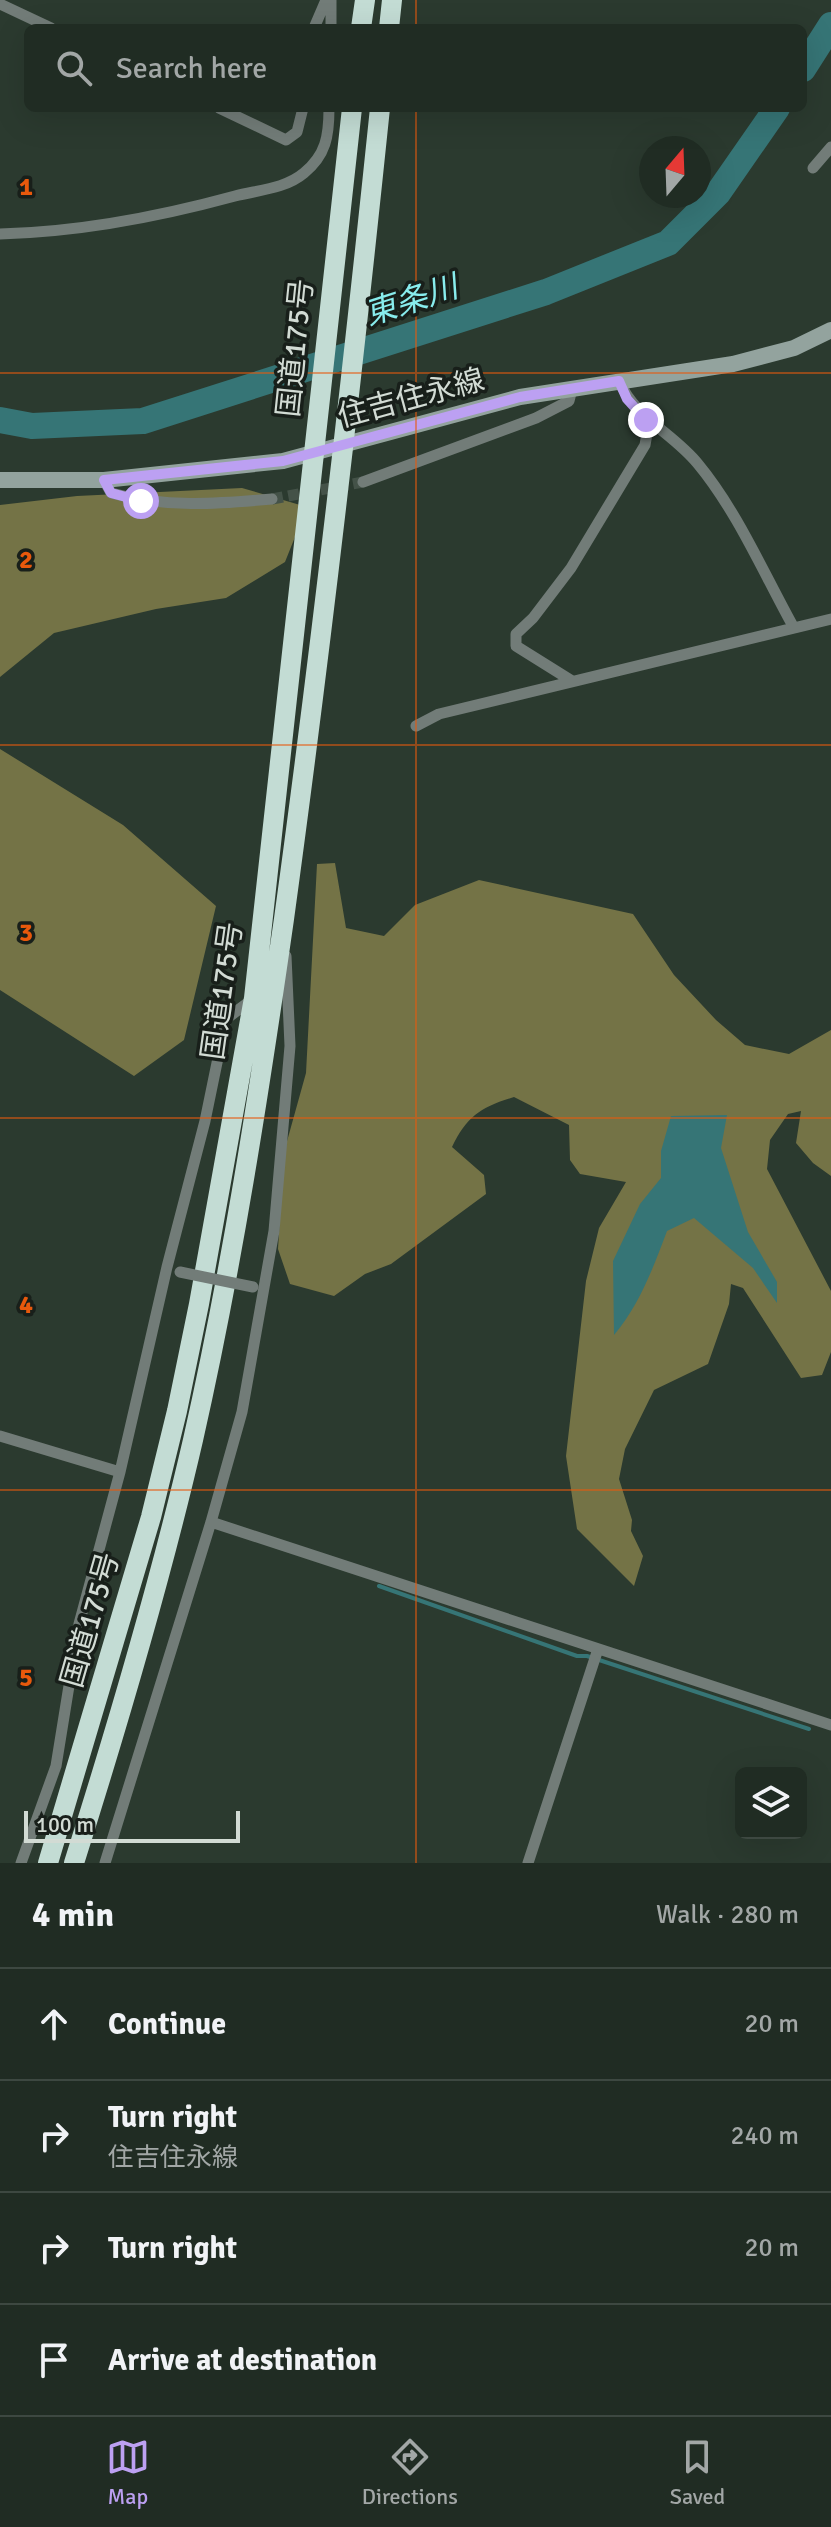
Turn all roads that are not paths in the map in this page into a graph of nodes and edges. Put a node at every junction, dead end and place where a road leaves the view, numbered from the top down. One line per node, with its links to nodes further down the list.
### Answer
1 (329, 0): 6 (street); 7 (street)
2 (365, 0): 8 (highway)
3 (392, 0): 9 (highway)
4 (0, 4): 5 (street)
5 (42, 24)
6 (316, 24)
7 (331, 24)
8 (362, 24)
9 (389, 24)
10 (227, 112): 11 (street)
11 (302, 112)
12 (329, 112): 17 (street)
13 (352, 112): 23 (highway, 国道175号)
14 (380, 112): 22 (highway, 国道175号)
15 (831, 147): 16 (street)
16 (813, 168)
17 (0, 234)
18 (831, 330): 19 (main road, 住吉住永線)
19 (619, 381): 20 (main road, 住吉住永線); 21 (street)
20 (572, 389): 22 (main road, 住吉住永線); 26 (street)
21 (649, 422): 29 (street); 30 (street)
22 (345, 445): 23 (main road, 住吉住永線); 32 (highway, 国道175号)
23 (316, 453): 25 (main road, 住吉住永線); 33 (highway, 国道175号)
24 (0, 480): 25 (main road, 住吉住永線)
25 (104, 480): 27 (street)
26 (363, 482)
27 (272, 499)
28 (831, 619): 29 (street)
29 (794, 628): 30 (street)
30 (572, 681): 31 (street)
31 (416, 726)
32 (284, 915): 35 (street); 43 (highway, 国道175号)
33 (254, 998): 34 (street); 42 (highway, 国道175号)
34 (167, 1267): 35 (street, bridge); 37 (street)
35 (259, 1288): 38 (street)
36 (0, 1436): 37 (street)
37 (120, 1472): 41 (street)
38 (211, 1522): 39 (street); 44 (street)
39 (598, 1649): 40 (street); 45 (street)
40 (831, 1725)
41 (21, 1863)
42 (48, 1863)
43 (74, 1863)
44 (105, 1863)
45 (528, 1863)

